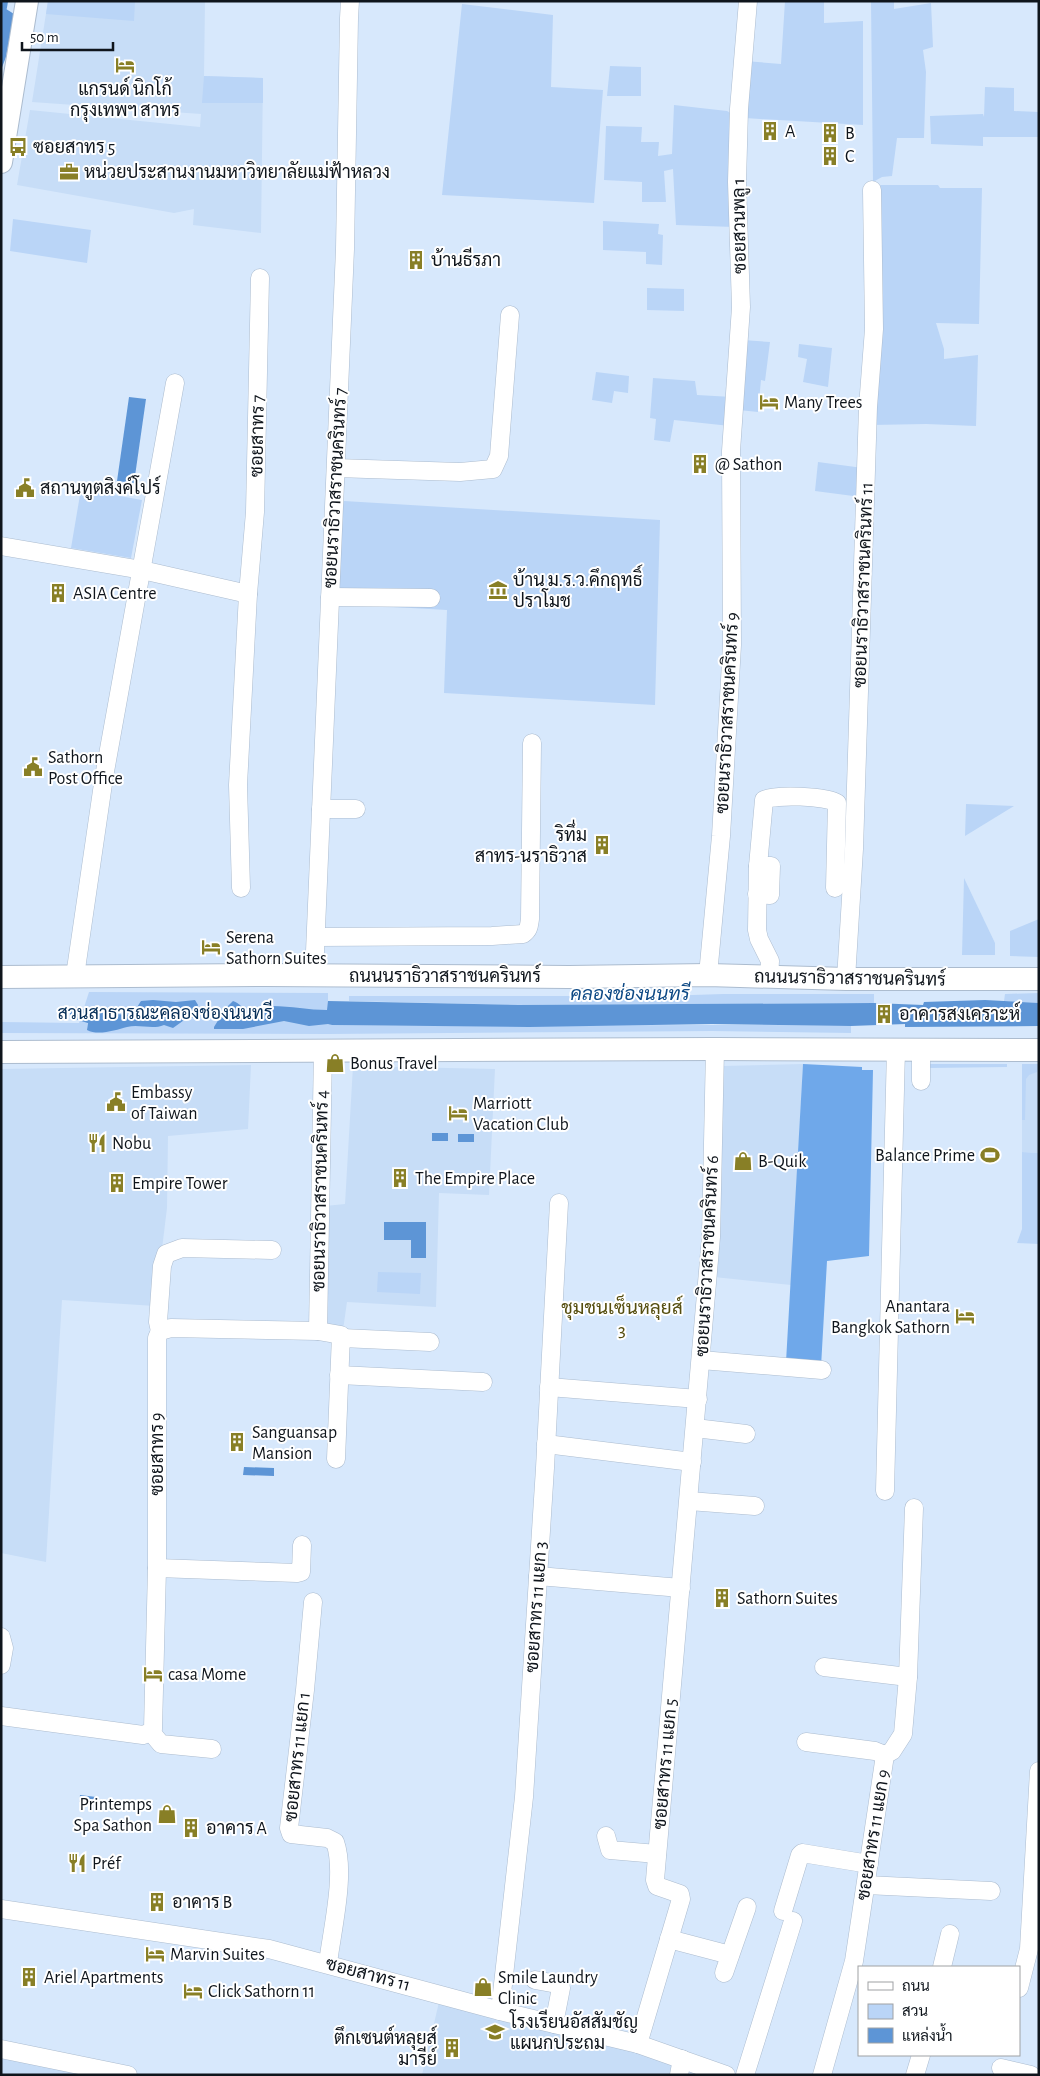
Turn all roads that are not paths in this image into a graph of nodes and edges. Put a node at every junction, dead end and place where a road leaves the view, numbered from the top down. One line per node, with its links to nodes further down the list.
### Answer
1 (27, 1): 4 (main road)
2 (350, 1): 10 (street, ซอยนราธิวาสราชนครินทร์ 7)
3 (748, 1): 9 (street, ซอยสวนพลู 1)
4 (1, 162)
5 (872, 190): 27 (street, ซอยนราธิวาสราชนครินทร์ 11)
6 (260, 278): 13 (street, ซอยสาทร 7)
7 (510, 315): 10 (street)
8 (175, 383): 12 (street)
9 (731, 451): 23 (street, ซอยนราธิวาสราชนครินทร์ 9)
10 (336, 468): 14 (street, ซอยนราธิวาสราชนครินทร์ 7)
11 (1, 546): 12 (street)
12 (142, 570): 13 (street); 24 (street)
13 (248, 594): 19 (street, ซอยสาทร 7)
14 (330, 597): 15 (street); 17 (street, ซอยนราธิวาสราชนครินทร์ 7)
15 (431, 598)
16 (532, 743): 21 (street)
17 (321, 809): 18 (street); 21 (street, ซอยนราธิวาสราชนครินทร์ 7)
18 (356, 809)
19 (241, 888)
20 (835, 888): 26 (street)
21 (316, 937): 22 (street, ซอยนราธิวาสราชนครินทร์ 7)
22 (314, 975): 23 (main road, ถนนนราธิวาสราชนครินทร์); 24 (main road, ถนนนราธิวาสราชนครินทร์)
23 (708, 975): 26 (main road, ถนนนราธิวาสราชนครินทร์)
24 (74, 976): 25 (main road, ถนนนราธิวาสราชนครินทร์)
25 (1, 977)
26 (769, 978): 27 (main road, ถนนนราธิวาสราชนครินทร์)
27 (846, 979): 28 (main road, ถนนนราธิวาสราชนครินทร์)
28 (1039, 979)
29 (715, 1049): 30 (main road); 33 (main road); 42 (street, ซอยนราธิวาสราชนครินทร์ 6)
30 (896, 1050): 31 (main road); 53 (street)
31 (921, 1050): 32 (main road); 35 (street)
32 (1039, 1050)
33 (323, 1051): 34 (main road); 38 (street, ซอยนราธิวาสราชนครินทร์ 4)
34 (1, 1052)
35 (921, 1080)
36 (558, 1203): 46 (street, ซอยสาทร 11 แยก 3)
37 (272, 1250): 39 (street, ซอยสาทร 9)
38 (318, 1330): 39 (street); 40 (street)
39 (160, 1332): 58 (street, ซอยสาทร 9)
40 (342, 1338): 41 (street); 44 (street)
41 (430, 1342)
42 (701, 1360): 43 (street); 47 (street, ซอยนราธิวาสราชนครินทร์ 6)
43 (822, 1370)
44 (339, 1375): 45 (street); 51 (street)
45 (483, 1382)
46 (549, 1386): 47 (street); 50 (street, ซอยสาทร 11 แยก 3)
47 (698, 1399): 48 (street, ซอยนราธิวาสราชนครินทร์ 6)
48 (695, 1428): 49 (street); 52 (street, ซอยนราธิวาสราชนครินทร์ 6)
49 (746, 1434)
50 (546, 1444): 52 (street); 59 (street, ซอยสาทร 11 แยก 3)
51 (336, 1459)
52 (692, 1462): 54 (street, ซอยสาทร 11 แยก 5)
53 (885, 1491)
54 (689, 1501): 55 (street); 60 (street, ซอยสาทร 11 แยก 5)
55 (755, 1506)
56 (914, 1508): 65 (street, ซอยสาทร 11 แยก 9)
57 (302, 1545): 58 (street)
58 (156, 1568): 67 (street, ซอยสาทร 9)
59 (538, 1576): 60 (street); 88 (street, ซอยสาทร 11 แยก 3)
60 (681, 1588): 73 (street, ซอยสาทร 11 แยก 5)
61 (313, 1602): 82 (street, ซอยสาทร 11 แยก 1)
62 (1, 1636): 63 (street)
63 (1, 1665)
64 (824, 1667): 65 (street)
65 (908, 1677): 70 (street, ซอยสาทร 11 แยก 9)
66 (1, 1716): 67 (street)
67 (150, 1732): 69 (street)
68 (806, 1742): 70 (street)
69 (212, 1749)
70 (886, 1755): 74 (street, ซอยสาทร 11 แยก 9)
71 (1039, 1771): 84 (street)
72 (606, 1836): 73 (street)
73 (657, 1854): 80 (street, ซอยสาทร 11 แยก 5)
74 (869, 1864): 75 (street, ซอยสาทร 11 แยก 9); 97 (street)
75 (866, 1885): 76 (street); 98 (street, ซอยสาทร 11 แยก 9)
76 (991, 1891)
77 (747, 1907): 81 (street)
78 (1, 1909): 82 (street, ซอยสาทร 11)
79 (950, 1934): 83 (street)
80 (669, 1939): 81 (street); 90 (street, ซอยสาทร 11 แยก 5)
81 (730, 1955): 85 (street)
82 (328, 1963): 88 (street, ซอยสาทร 11)
83 (942, 1966)
84 (1032, 1966): 87 (street)
85 (724, 1973)
86 (535, 1980): 89 (street)
87 (1020, 1986)
88 (500, 2011): 89 (street, ซอยสาทร 11)
89 (554, 2024): 90 (street, ซอยสาทร 11)
90 (638, 2044): 94 (street, ซอยสาทร 11)
91 (1, 2049): 95 (street)
92 (921, 2056): 99 (street)
93 (1001, 2066): 100 (street)
94 (680, 2067): 96 (street, ซอยสาทร 11)
95 (128, 2075)
96 (726, 2075)
97 (746, 2075)
98 (822, 2075)
99 (916, 2075)
100 (1031, 2075)

